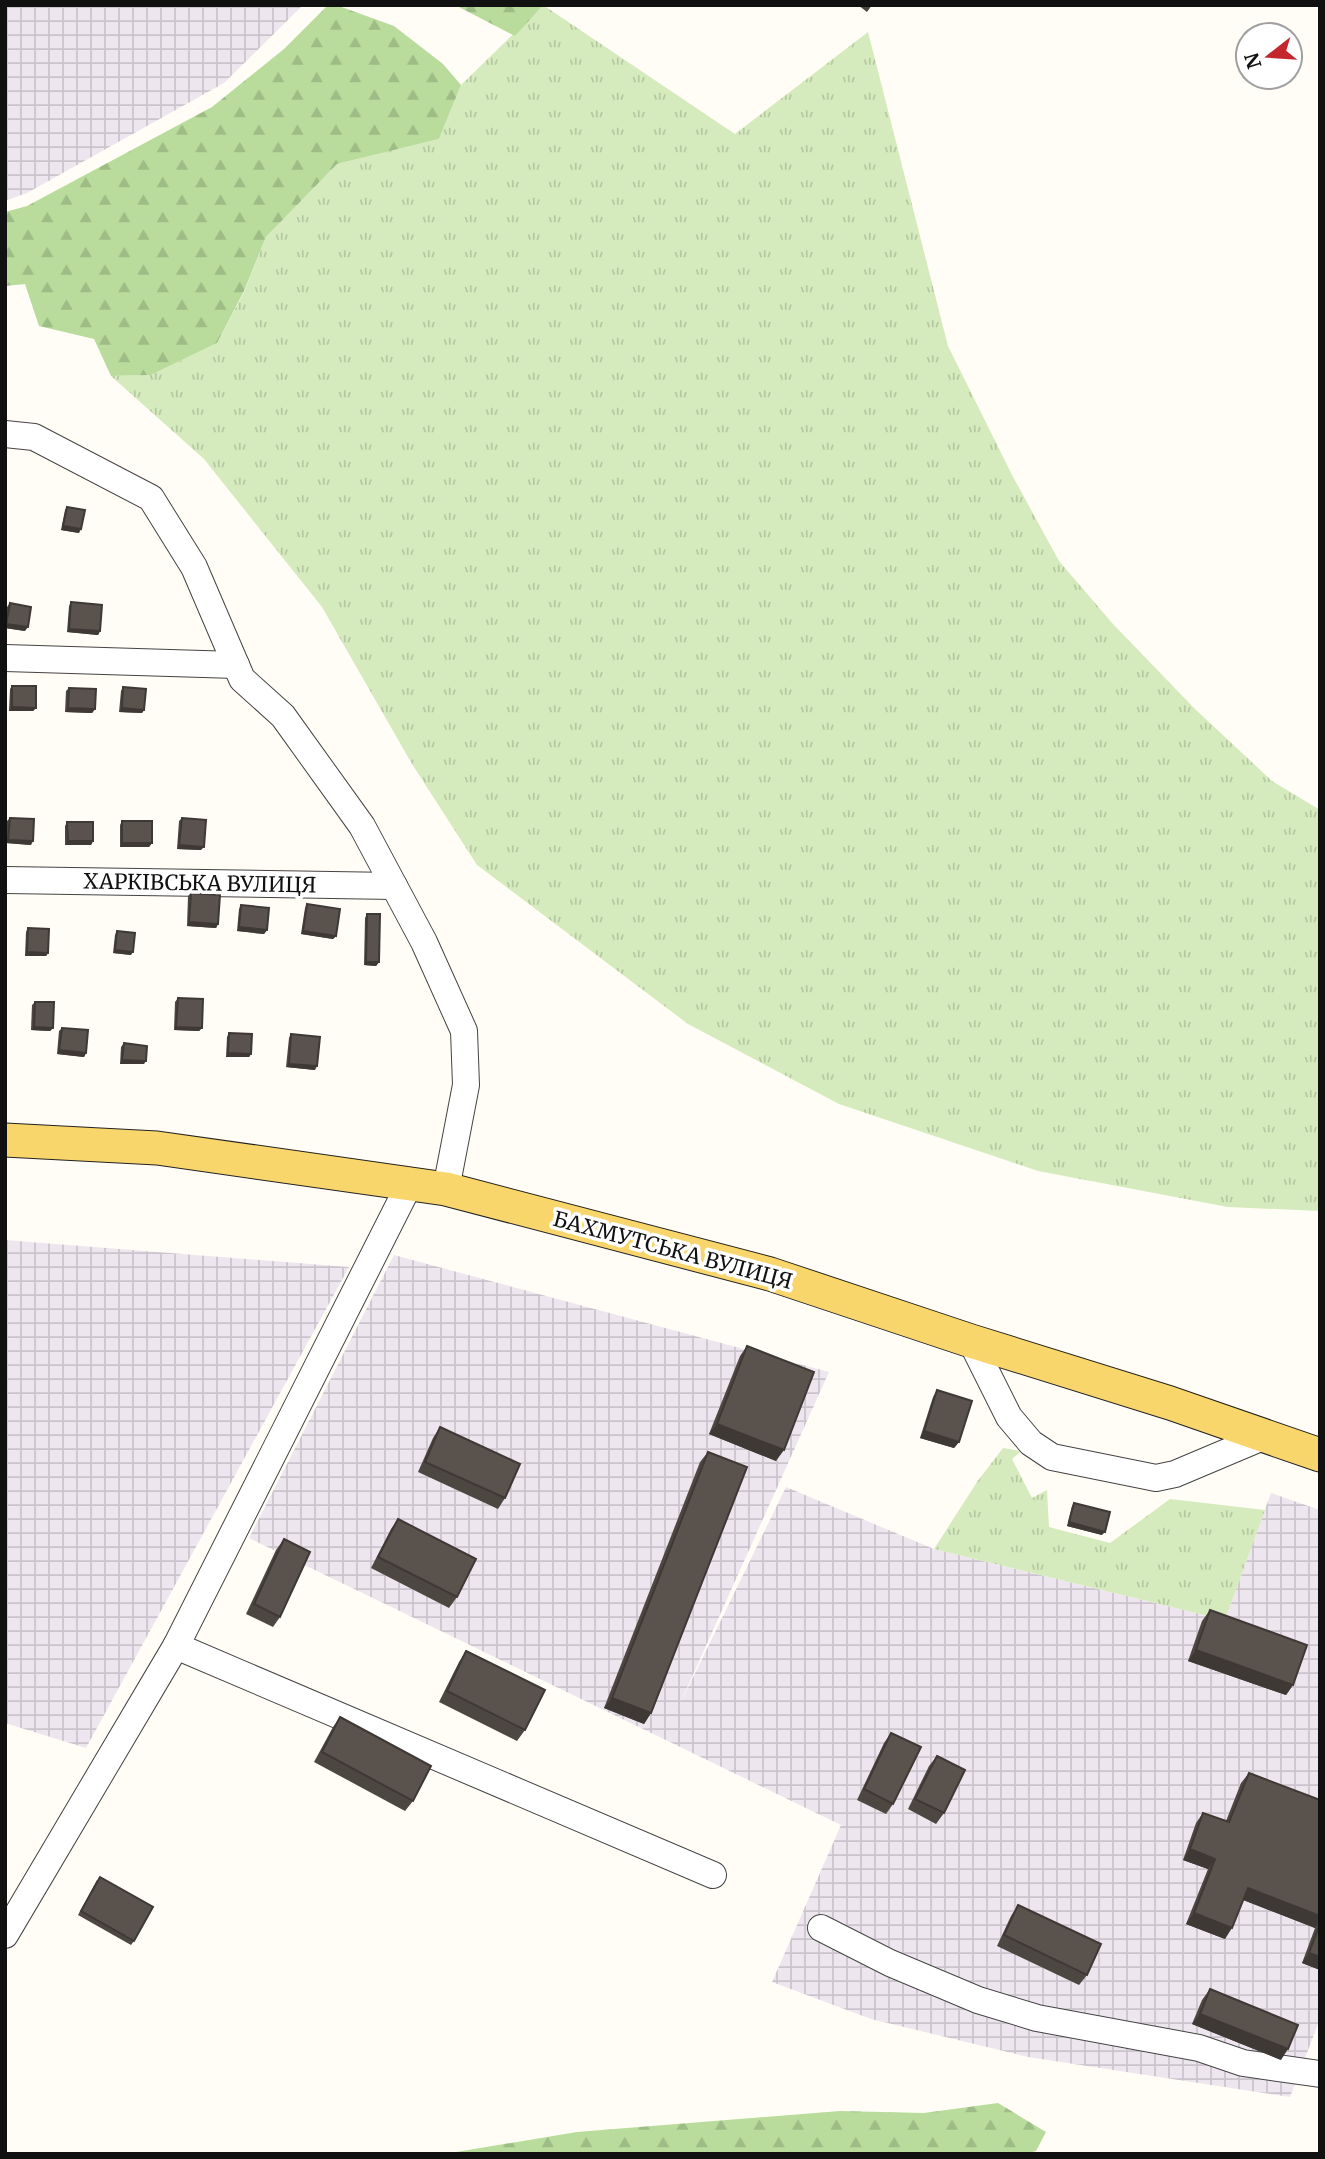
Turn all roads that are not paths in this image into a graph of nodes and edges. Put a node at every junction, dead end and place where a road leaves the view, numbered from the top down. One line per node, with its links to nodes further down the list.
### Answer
1 (5, 434): 3 (street)
2 (5, 658): 3 (street)
3 (236, 665): 5 (street)
4 (5, 880): 5 (street, ХАРКІВСЬКА ВУЛИЦЯ)
5 (394, 886): 8 (street)
6 (5, 1140): 7 (main road, БАХМУТСЬКА ВУЛИЦЯ)
7 (411, 1183): 8 (main road, БАХМУТСЬКА ВУЛИЦЯ); 12 (street)
8 (446, 1189): 9 (main road, БАХМУТСЬКА ВУЛИЦЯ)
9 (971, 1341): 10 (main road, БАХМУТСЬКА ВУЛИЦЯ); 10 (street)
10 (1265, 1436): 11 (main road, БАХМУТСЬКА ВУЛИЦЯ)
11 (1320, 1455)
12 (176, 1646): 13 (street); 15 (street)
13 (713, 1875)
14 (821, 1928): 16 (street)
15 (5, 1935)
16 (1320, 2074)

